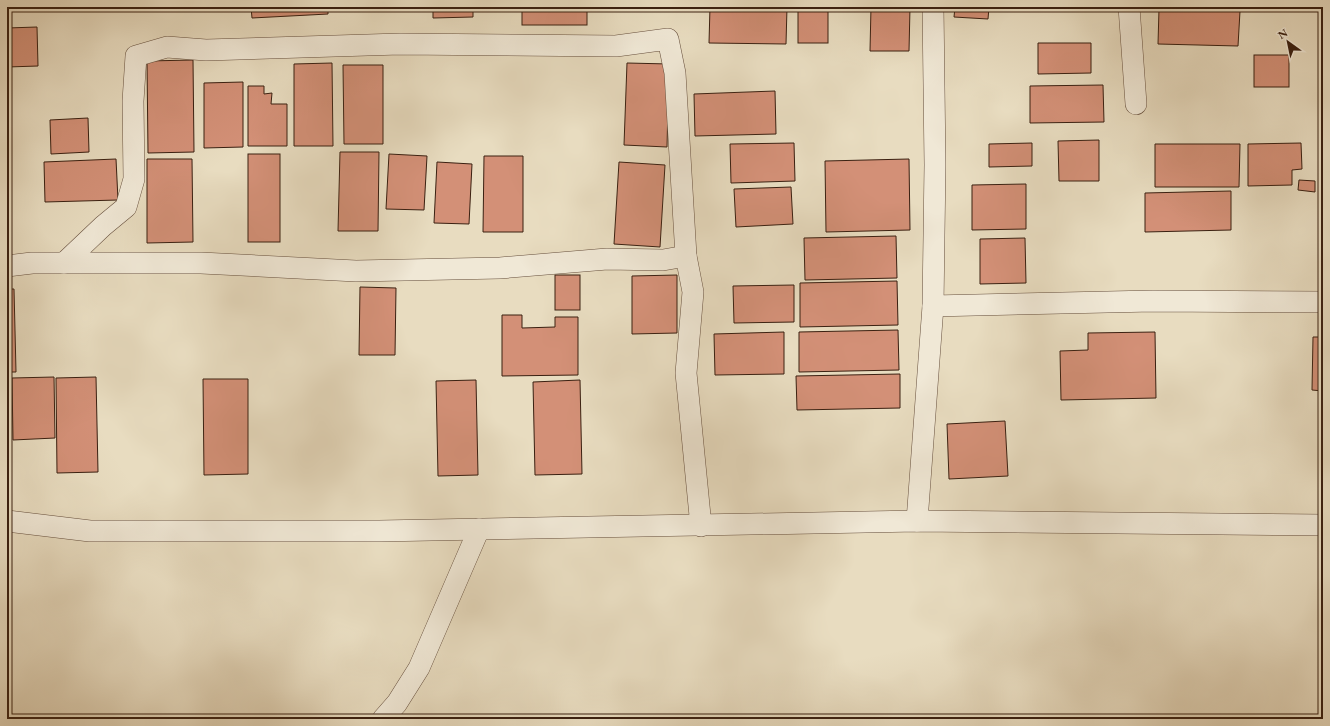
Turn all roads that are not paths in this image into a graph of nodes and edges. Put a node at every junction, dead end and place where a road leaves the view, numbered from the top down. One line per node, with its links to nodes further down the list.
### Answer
1 (933, 7): 8 (street)
2 (1129, 7): 3 (street)
3 (1136, 104)
4 (686, 256): 5 (street); 5 (street); 12 (street)
5 (64, 263): 6 (street)
6 (7, 266)
7 (1323, 302): 8 (street)
8 (934, 306): 10 (street)
9 (7, 521): 13 (street)
10 (917, 521): 11 (street); 12 (street)
11 (1323, 525)
12 (701, 526): 13 (street)
13 (479, 529): 14 (street)
14 (382, 719)

